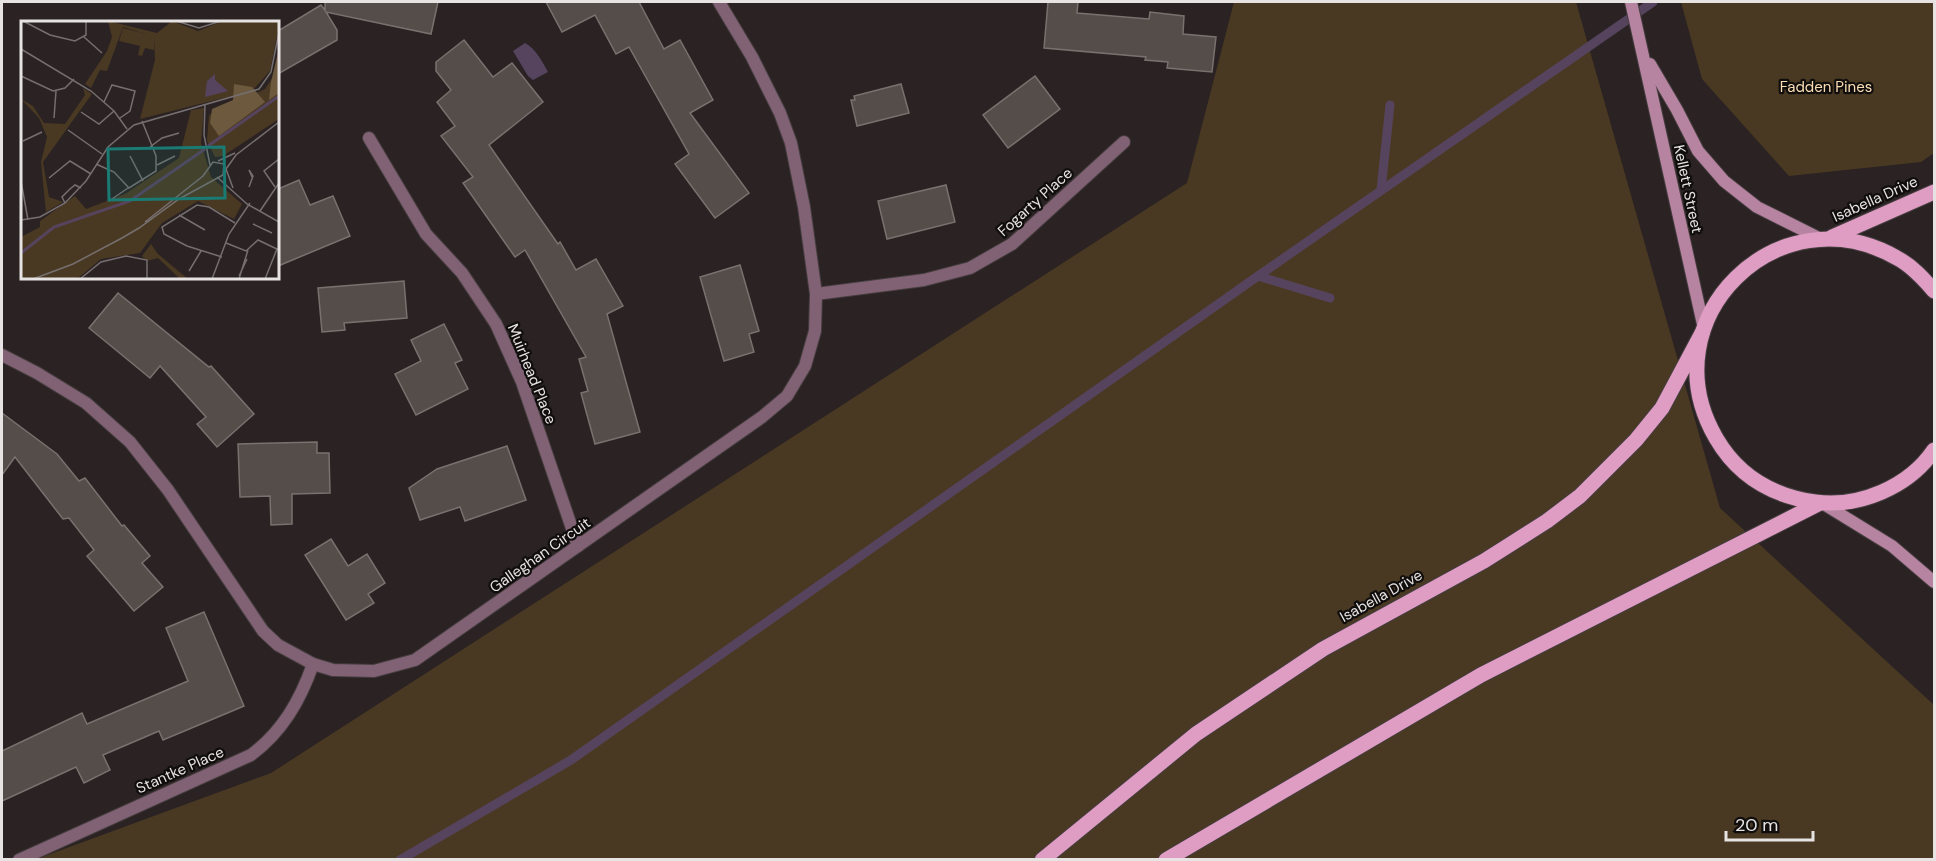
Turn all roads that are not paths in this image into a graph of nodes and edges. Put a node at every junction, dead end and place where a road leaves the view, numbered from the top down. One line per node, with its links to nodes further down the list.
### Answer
1 (719, 2): 9 (street, Galleghan Circuit)
2 (1631, 2): 3 (street, Kellett Street)
3 (1644, 56): 7 (street, Kellett Street); 10 (street, Kellett Street)
4 (369, 138): 14 (street, Muirhead Place)
5 (1124, 142): 9 (street, Fogarty Place)
6 (1935, 192): 7 (main road, Isabella Drive)
7 (1825, 239): 8 (main road); 10 (main road)
8 (1935, 291)
9 (816, 294): 14 (street, Galleghan Circuit)
10 (1703, 331): 13 (main road); 18 (main road, Isabella Drive)
11 (2, 355): 16 (street, Galleghan Circuit)
12 (1935, 450): 13 (main road)
13 (1821, 503): 15 (street); 19 (main road)
14 (578, 546): 16 (street, Galleghan Circuit)
15 (1935, 582)
16 (313, 664): 17 (street, Stantke Place)
17 (19, 860)
18 (1042, 860)
19 (1166, 860)

